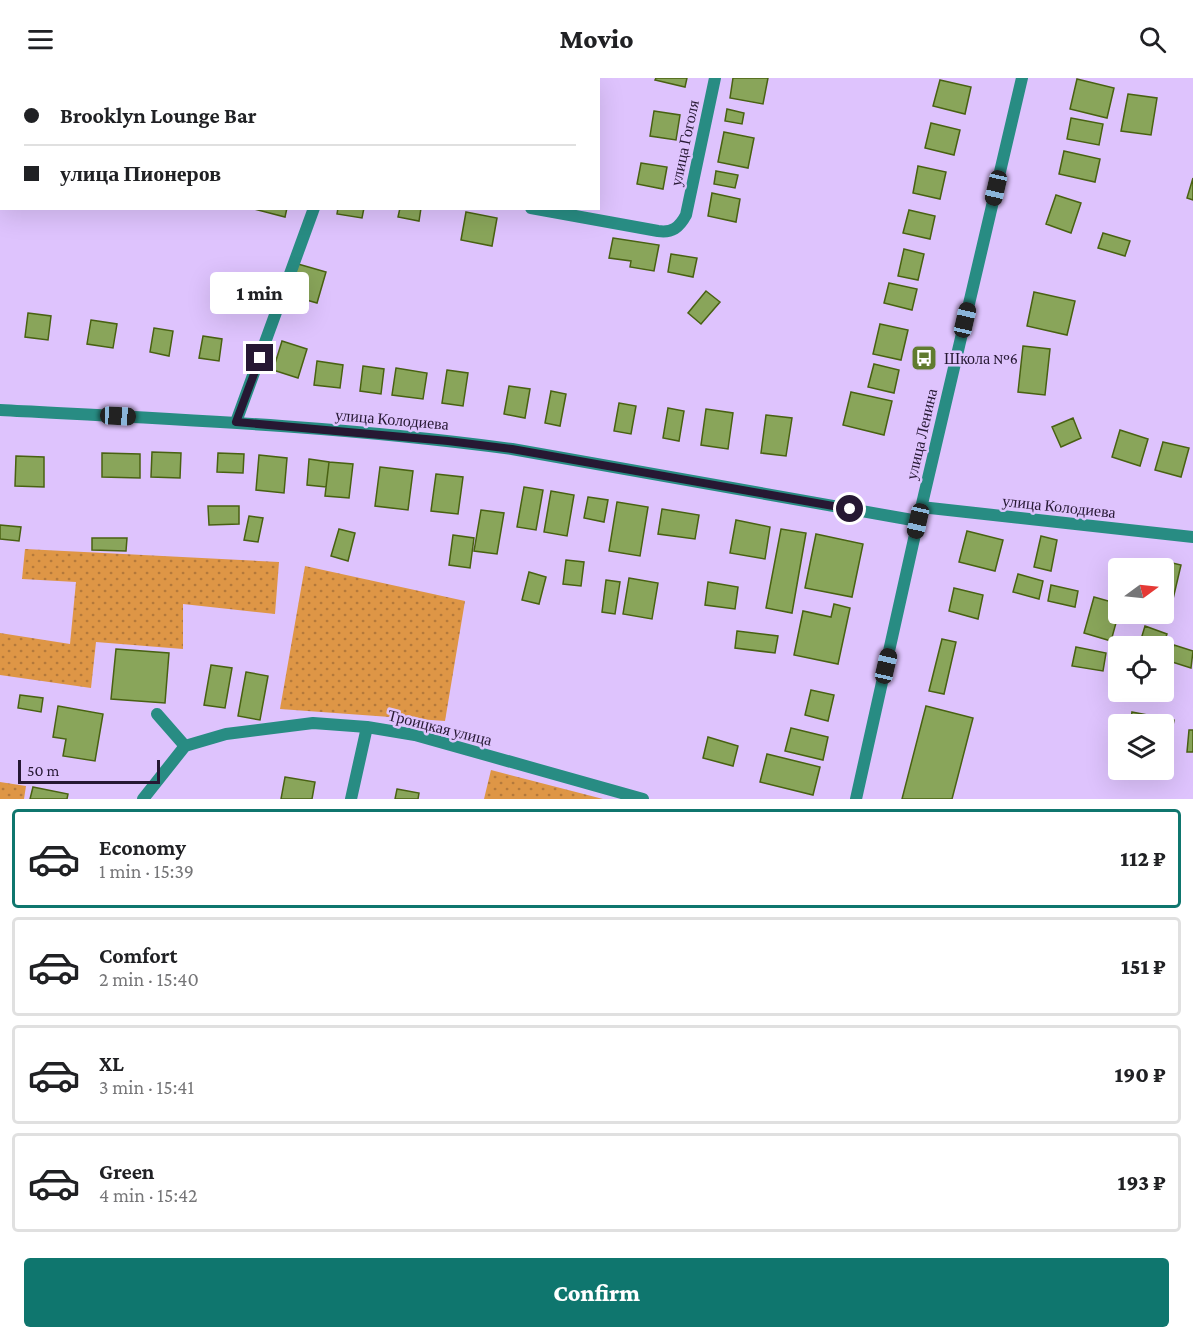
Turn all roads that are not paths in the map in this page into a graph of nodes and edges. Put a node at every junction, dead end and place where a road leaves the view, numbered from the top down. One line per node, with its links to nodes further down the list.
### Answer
1 (715, 78): 4 (street, улица Гоголя)
2 (1022, 78): 7 (street, улица Ленина)
3 (313, 210): 6 (street)
4 (542, 210)
5 (0, 410): 6 (street, улица Колодиева)
6 (236, 422): 8 (street, улица Колодиева)
7 (921, 507): 8 (street, улица Ленина); 9 (street, улица Колодиева)
8 (918, 521): 16 (street, улица Ленина)
9 (1193, 537)
10 (157, 714): 12 (street)
11 (367, 727): 12 (street, Троицкая улица); 14 (street); 15 (street, Троицкая улица)
12 (186, 746): 13 (street)
13 (143, 799)
14 (351, 799)
15 (643, 799)
16 (856, 799)

